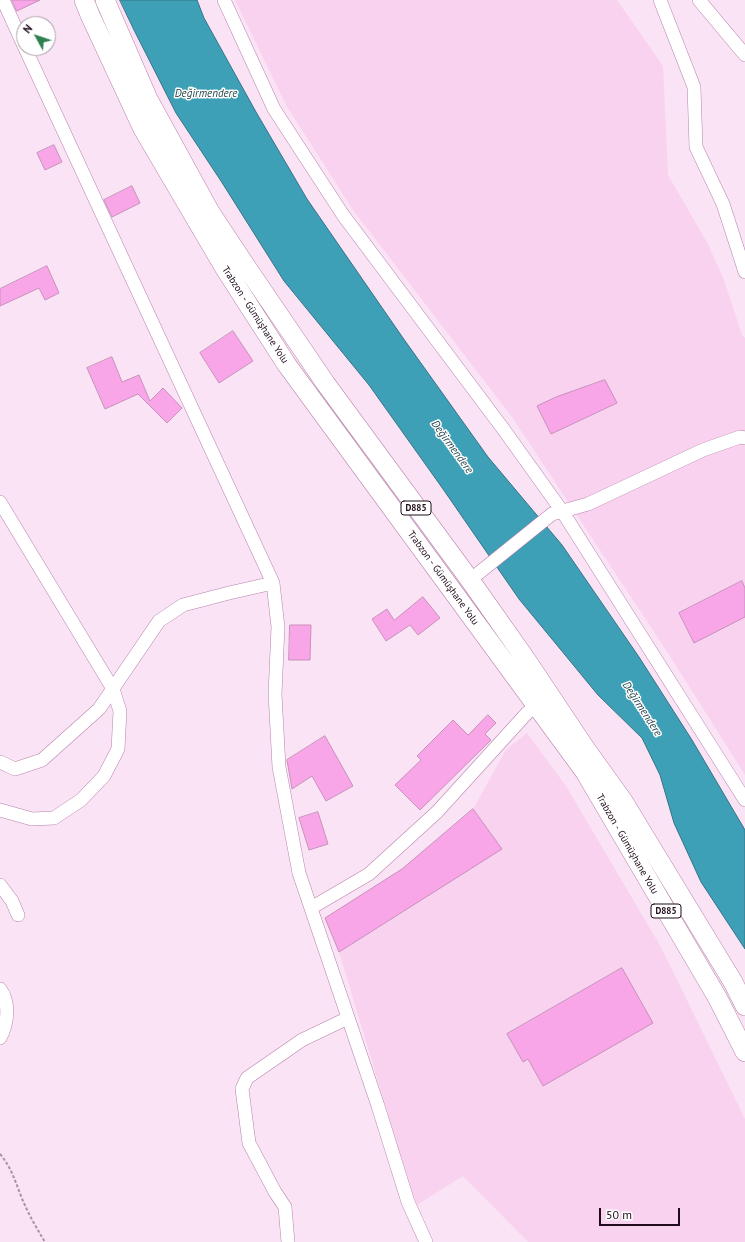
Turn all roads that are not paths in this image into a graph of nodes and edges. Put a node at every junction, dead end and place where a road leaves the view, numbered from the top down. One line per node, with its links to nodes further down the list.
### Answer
1 (3, 0): 7 (street)
2 (84, 0): 17 (highway, Trabzon - Gümüşhane Yolu / D885)
3 (105, 0): 14 (highway, Trabzon - Gümüşhane Yolu / D885)
4 (224, 0): 13 (street)
5 (660, 0): 10 (street)
6 (699, 0): 8 (street)
7 (16, 29)
8 (745, 55)
9 (28, 56): 15 (street)
10 (745, 272)
11 (745, 438): 13 (street)
12 (0, 502): 16 (street)
13 (557, 512): 14 (street); 19 (street)
14 (475, 575): 25 (highway, Trabzon - Gümüşhane Yolu / D885)
15 (273, 584): 16 (street); 22 (street)
16 (113, 689): 18 (street); 20 (street)
17 (536, 706): 22 (street); 28 (highway, Trabzon - Gümüşhane Yolu / D885)
18 (0, 762)
19 (745, 800)
20 (0, 810)
21 (0, 885): 23 (street)
22 (311, 908): 26 (street)
23 (18, 915)
24 (0, 990): 27 (street)
25 (745, 1006)
26 (348, 1018): 29 (street); 30 (street)
27 (0, 1038)
28 (745, 1052)
29 (288, 1242)
30 (426, 1242)

